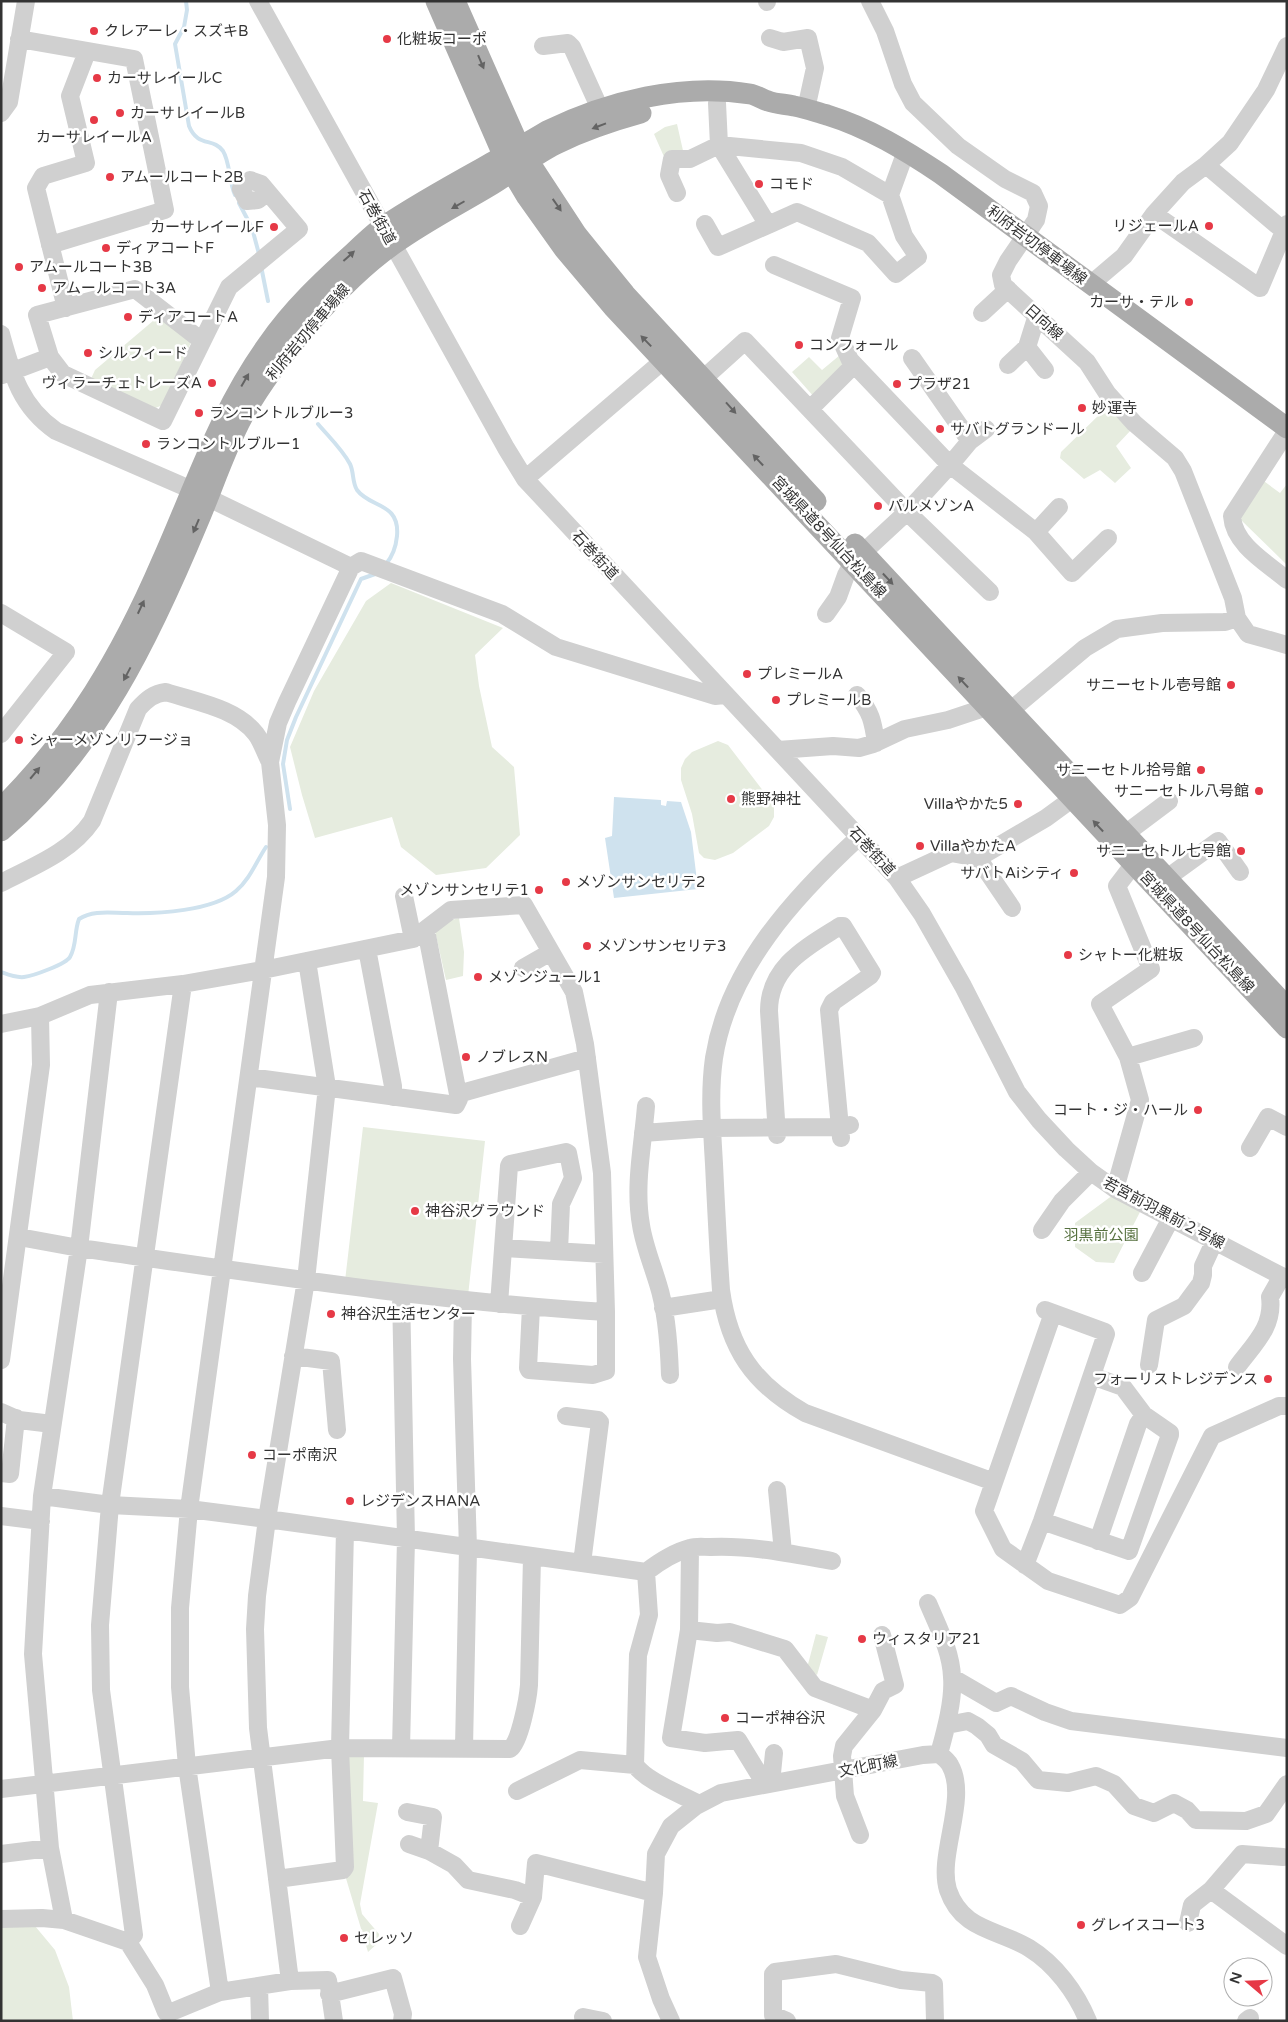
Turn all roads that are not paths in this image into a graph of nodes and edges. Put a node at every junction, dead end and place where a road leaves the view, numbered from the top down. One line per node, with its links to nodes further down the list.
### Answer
1 (26, 1): 7 (street)
2 (258, 1): 27 (street, 石巻街道)
3 (436, 1): 18 (main road, 宮城県道8号仙台松島線)
4 (455, 1): 18 (main road, 宮城県道8号仙台松島線, one-way to 18)
5 (870, 1): 28 (street)
6 (770, 38): 13 (street)
7 (20, 39): 10 (street); 15 (street)
8 (543, 46): 14 (street)
9 (1287, 46): 19 (street)
10 (87, 52): 29 (street); 29 (street)
11 (768, 101): 12 (main road, 利府岩切停車場線); 13 (main road, 利府岩切停車場線); 14 (main road, 利府岩切停車場線)
12 (717, 103): 16 (street); 18 (main road, 利府岩切停車場線, one-way to 18)
13 (806, 109): 17 (main road, 利府岩切停車場線)
14 (600, 110): 18 (main road, 利府岩切停車場線)
15 (1, 113)
16 (719, 145): 21 (street); 22 (street); 25 (street)
17 (906, 151): 22 (street); 28 (main road, 利府岩切停車場線)
18 (516, 160): 27 (main road, 利府岩切停車場線); 41 (main road, 宮城県道8号仙台松島線, one-way to 18); 46 (main road, 宮城県道8号仙台松島線, one-way to 46)
19 (1206, 165): 23 (street); 26 (street)
20 (267, 192): 37 (street)
21 (677, 193)
22 (890, 195): 25 (street)
23 (1154, 214): 26 (street); 31 (street)
24 (705, 224): 25 (street)
25 (768, 225)
26 (1285, 227)
27 (387, 236): 52 (street, 石巻街道); 53 (main road, 利府岩切停車場線)
28 (1024, 237): 31 (main road, 利府岩切停車場線); 32 (street)
29 (50, 245): 33 (street)
30 (774, 265): 42 (street)
31 (1091, 284): 49 (main road, 利府岩切停車場線)
32 (1008, 289): 34 (street); 35 (street, 日向線)
33 (66, 308): 37 (street); 39 (street)
34 (982, 313)
35 (1036, 315): 38 (street); 64 (street, 日向線)
36 (1, 334): 45 (street)
37 (202, 341): 39 (street)
38 (1027, 347): 43 (street); 44 (street)
39 (50, 356): 45 (street)
40 (912, 358): 50 (street)
41 (664, 360): 52 (street); 58 (main road, 宮城県道8号仙台松島線, one-way to 41)
42 (854, 365): 47 (street); 51 (street)
43 (1008, 365)
44 (1045, 370)
45 (6, 373): 53 (street)
46 (704, 378): 47 (street); 58 (main road, 宮城県道8号仙台松島線, one-way to 58)
47 (810, 409): 55 (street)
48 (986, 429): 50 (street)
49 (1287, 429): 60 (street)
50 (970, 441): 51 (street)
51 (950, 465): 55 (street); 56 (street)
52 (525, 478): 66 (street, 石巻街道)
53 (200, 494): 59 (street); 76 (main road, 利府岩切停車場線, one-way to 53); 77 (main road, 利府岩切停車場線, one-way to 77)
54 (1059, 507): 56 (street)
55 (907, 512): 58 (street); 61 (street)
56 (1036, 532): 57 (street)
57 (1108, 538)
58 (858, 558): 63 (street); 68 (main road, 宮城県道8号仙台松島線, one-way to 58); 69 (main road, 宮城県道8号仙台松島線, one-way to 69)
59 (351, 568): 66 (street); 73 (street)
60 (1287, 580)
61 (990, 592)
62 (1, 613): 70 (street)
63 (826, 614)
64 (1237, 618): 65 (street, 日向線); 69 (street)
65 (1287, 645)
66 (724, 694): 72 (street, 石巻街道)
67 (857, 695): 71 (street)
68 (986, 707): 71 (street); 74 (main road, 宮城県道8号仙台松島線)
69 (1010, 710): 78 (main road, 宮城県道8号仙台松島線)
70 (1, 734)
71 (876, 743): 72 (street)
72 (778, 750): 79 (street, 石巻街道)
73 (270, 762): 85 (street); 93 (street)
74 (1072, 799): 80 (street); 81 (main road, 宮城県道8号仙台松島線, one-way to 74)
75 (1169, 801): 78 (street)
76 (1, 808)
77 (1, 831)
78 (1125, 834): 84 (main road, 宮城県道8号仙台松島線)
79 (859, 837): 83 (street, 石巻街道); 110 (street)
80 (978, 858): 83 (street); 87 (street)
81 (1133, 865): 99 (main road, 宮城県道8号仙台松島線); 101 (street)
82 (1240, 872): 84 (street)
83 (897, 878): 103 (street, 石巻街道)
84 (1167, 878): 96 (main road, 宮城県道8号仙台松島線)
85 (1, 883)
86 (404, 896): 88 (street)
87 (1012, 908)
88 (419, 935): 89 (street); 90 (street); 106 (street)
89 (367, 949): 91 (street); 107 (street)
90 (551, 952): 92 (street); 102 (street)
91 (306, 960): 93 (street); 105 (street)
92 (523, 968)
93 (263, 970): 94 (street); 104 (street)
94 (182, 984): 95 (street); 124 (street)
95 (110, 992): 97 (street); 120 (street)
96 (1287, 1007)
97 (40, 1016): 98 (street); 118 (street)
98 (1, 1024)
99 (1287, 1028)
100 (1194, 1038): 101 (street)
101 (1128, 1056): 115 (street)
102 (587, 1058): 106 (street); 123 (street)
103 (1000, 1059): 114 (street, 若宮前羽黒前２号線)
104 (249, 1077): 105 (street); 125 (street)
105 (327, 1087): 107 (street); 128 (street)
106 (458, 1094): 107 (street)
107 (393, 1097)
108 (646, 1106): 112 (street)
109 (1287, 1127): 113 (street)
110 (712, 1128): 111 (street); 112 (street); 130 (street)
111 (776, 1131): 111 (street)
112 (643, 1133): 134 (street)
113 (1250, 1148)
114 (1090, 1172): 115 (street, 若宮前羽黒前２号線); 117 (street)
115 (1115, 1189): 116 (street, 若宮前羽黒前２号線)
116 (1171, 1218): 119 (street, 若宮前羽黒前２号線); 126 (street)
117 (1042, 1230)
118 (19, 1238): 120 (street); 137 (street)
119 (1215, 1240): 127 (street, 若宮前羽黒前２号線); 138 (street)
120 (79, 1248): 124 (street); 146 (street)
121 (503, 1248): 122 (street); 122 (street); 132 (street)
122 (559, 1251): 123 (street)
123 (604, 1254): 135 (street)
124 (146, 1257): 125 (street); 152 (street)
125 (223, 1268): 128 (street); 153 (street)
126 (1142, 1273)
127 (1285, 1277): 139 (street)
128 (306, 1280): 129 (street); 136 (street)
129 (401, 1293): 131 (street); 159 (street)
130 (722, 1299): 134 (street); 149 (street)
131 (463, 1301): 132 (street); 161 (street)
132 (499, 1304): 133 (street)
133 (531, 1308): 135 (street); 135 (street)
134 (663, 1308): 140 (street)
135 (606, 1312)
136 (293, 1356): 147 (street); 155 (street)
137 (1, 1360)
138 (1149, 1365)
139 (1237, 1367)
140 (670, 1375)
141 (1092, 1376): 144 (street); 149 (street); 157 (street)
142 (1287, 1406): 167 (street)
143 (8, 1415): 146 (street); 148 (street)
144 (1144, 1415): 160 (street); 160 (street)
145 (566, 1416): 166 (street)
146 (52, 1424): 151 (street)
147 (337, 1430)
148 (1, 1474)
149 (994, 1482): 167 (street)
150 (777, 1490): 163 (street)
151 (42, 1496): 152 (street); 156 (street)
152 (110, 1505): 153 (street); 185 (street)
153 (189, 1509): 155 (street); 183 (street)
154 (1, 1516): 156 (street)
155 (267, 1519): 158 (street); 181 (street)
156 (41, 1521): 188 (street)
157 (1042, 1521): 160 (street); 167 (street)
158 (345, 1530): 159 (street); 175 (street)
159 (406, 1538): 161 (street); 176 (street)
160 (1098, 1540)
161 (468, 1548): 164 (street); 177 (street)
162 (690, 1548): 163 (street); 168 (street); 170 (street)
163 (783, 1552): 165 (street)
164 (532, 1557): 166 (street); 177 (street)
165 (832, 1562)
166 (582, 1564): 168 (street)
167 (1025, 1565)
168 (646, 1572): 182 (street)
169 (928, 1603): 172 (street)
170 (689, 1630): 173 (street); 186 (street)
171 (882, 1636): 173 (street)
172 (952, 1678): 174 (street); 178 (street)
173 (873, 1710): 184 (street)
174 (947, 1725): 180 (street); 187 (street)
175 (340, 1748): 176 (street); 181 (street); 199 (street)
176 (401, 1748): 177 (street)
177 (464, 1748)
178 (1287, 1748)
179 (774, 1753): 186 (street)
180 (940, 1754): 184 (street, 文化町線); 214 (street)
181 (262, 1757): 183 (street); 199 (street)
182 (635, 1765): 190 (street); 191 (street)
183 (187, 1766): 185 (street); 211 (street)
184 (843, 1770): 186 (street, 文化町線); 193 (street)
185 (113, 1774): 188 (street); 207 (street)
186 (768, 1783): 191 (street, 文化町線)
187 (1287, 1784)
188 (44, 1785): 189 (street); 195 (street)
189 (1, 1789)
190 (517, 1791)
191 (699, 1804): 201 (street, 文化町線)
192 (407, 1812): 196 (street)
193 (860, 1835)
194 (409, 1844): 196 (street)
195 (50, 1848): 197 (street); 204 (street)
196 (429, 1852): 202 (street)
197 (1, 1854)
198 (1283, 1858): 200 (street)
199 (278, 1879): 209 (street)
200 (1211, 1890): 205 (street); 208 (street)
201 (654, 1893): 202 (street); 219 (street, 文化町線)
202 (533, 1897): 206 (street)
203 (1, 1919): 204 (street)
204 (64, 1920): 207 (street)
205 (1188, 1923)
206 (520, 1926)
207 (128, 1942): 211 (street)
208 (1287, 1946)
209 (290, 1981): 210 (street); 212 (street)
210 (260, 1986): 211 (street); 215 (street)
211 (220, 1992)
212 (329, 1994): 216 (street); 217 (street)
213 (583, 2018): 218 (street)
214 (1083, 2019)
215 (260, 2021)
216 (334, 2021)
217 (402, 2021)
218 (603, 2021)
219 (671, 2021)
220 (787, 2021): 221 (street)
221 (935, 2021)

